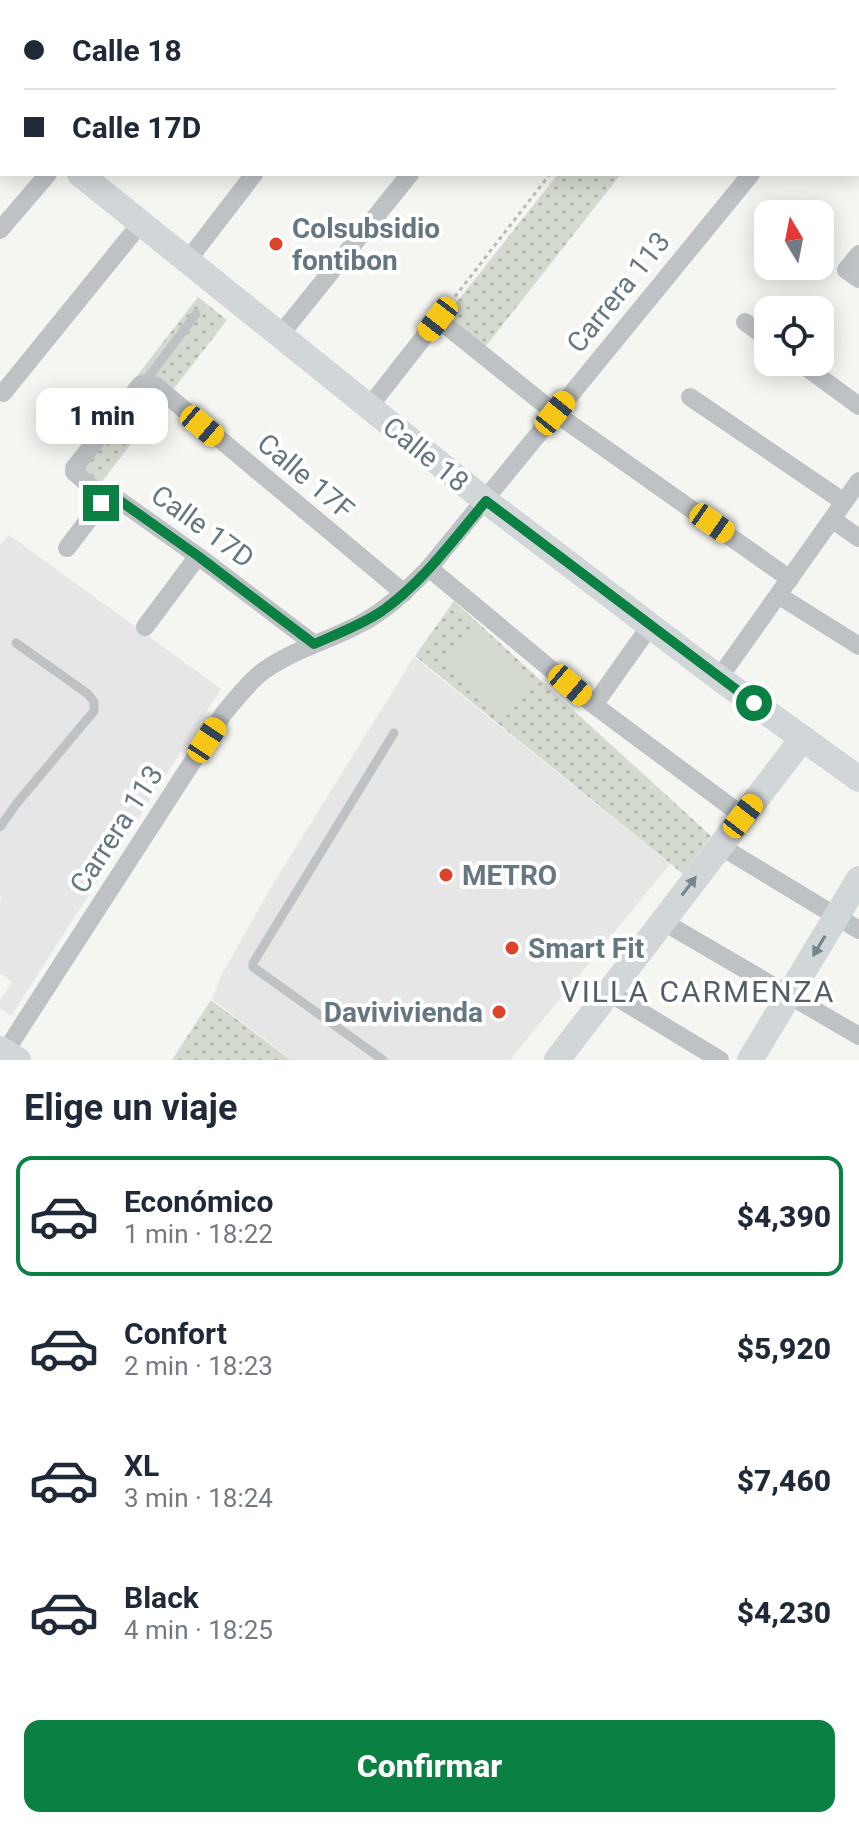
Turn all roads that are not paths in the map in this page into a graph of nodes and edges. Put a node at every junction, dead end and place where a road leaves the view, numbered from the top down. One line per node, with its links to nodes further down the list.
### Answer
1 (46, 176): 7 (street)
2 (82, 176): 6 (street, Calle 18)
3 (251, 176): 9 (street)
4 (408, 176): 14 (street)
5 (749, 176): 21 (street, Carrera 113)
6 (141, 223): 9 (street, Calle 18); 17 (street)
7 (0, 230)
8 (859, 254): 10 (street)
9 (188, 260): 14 (street, Calle 18)
10 (852, 274)
11 (196, 314): 16 (lane)
12 (745, 322): 13 (street)
13 (754, 329)
14 (280, 335): 20 (street, Calle 18)
15 (818, 376): 19 (street)
16 (144, 383): 23 (street); 32 (street, Calle 17F)
17 (3, 393)
18 (690, 397): 25 (street)
19 (859, 406)
20 (369, 407): 21 (street); 24 (street, Calle 18)
21 (555, 413): 24 (street, Carrera 113); 31 (street)
22 (859, 481): 25 (street)
23 (105, 499): 28 (street, Calle 17D); 29 (street, Calle 17D)
24 (486, 501): 30 (street, Carrera 113); 34 (street, Calle 18)
25 (844, 502): 26 (street)
26 (833, 520): 27 (street); 31 (street)
27 (859, 538)
28 (67, 548)
29 (198, 556): 35 (street); 37 (street, Calle 17D)
30 (429, 568): 32 (street, Carrera 113); 40 (street)
31 (790, 579): 33 (street)
32 (404, 593): 37 (street, Carrera 113)
33 (778, 595): 38 (street); 39 (street)
34 (650, 626): 39 (street, Calle 18); 40 (street)
35 (145, 627)
36 (16, 643): 45 (lane)
37 (314, 644): 53 (street, Carrera 113)
38 (859, 646)
39 (719, 678): 42 (street, Calle 18)
40 (594, 705): 44 (street)
41 (394, 733): 54 (lane)
42 (803, 738): 43 (street, Calle 18); 44 (street)
43 (859, 779)
44 (743, 816): 46 (street)
45 (0, 827)
46 (720, 846): 48 (street, one-way to 46); 49 (street)
47 (859, 879): 49 (street)
48 (662, 921): 50 (street); 51 (street)
49 (848, 923): 51 (street, one-way to 51)
50 (608, 992): 55 (street); 56 (street)
51 (789, 995): 52 (street); 57 (street)
52 (859, 1036)
53 (8, 1054)
54 (383, 1060)
55 (557, 1060)
56 (720, 1060)
57 (750, 1060)

